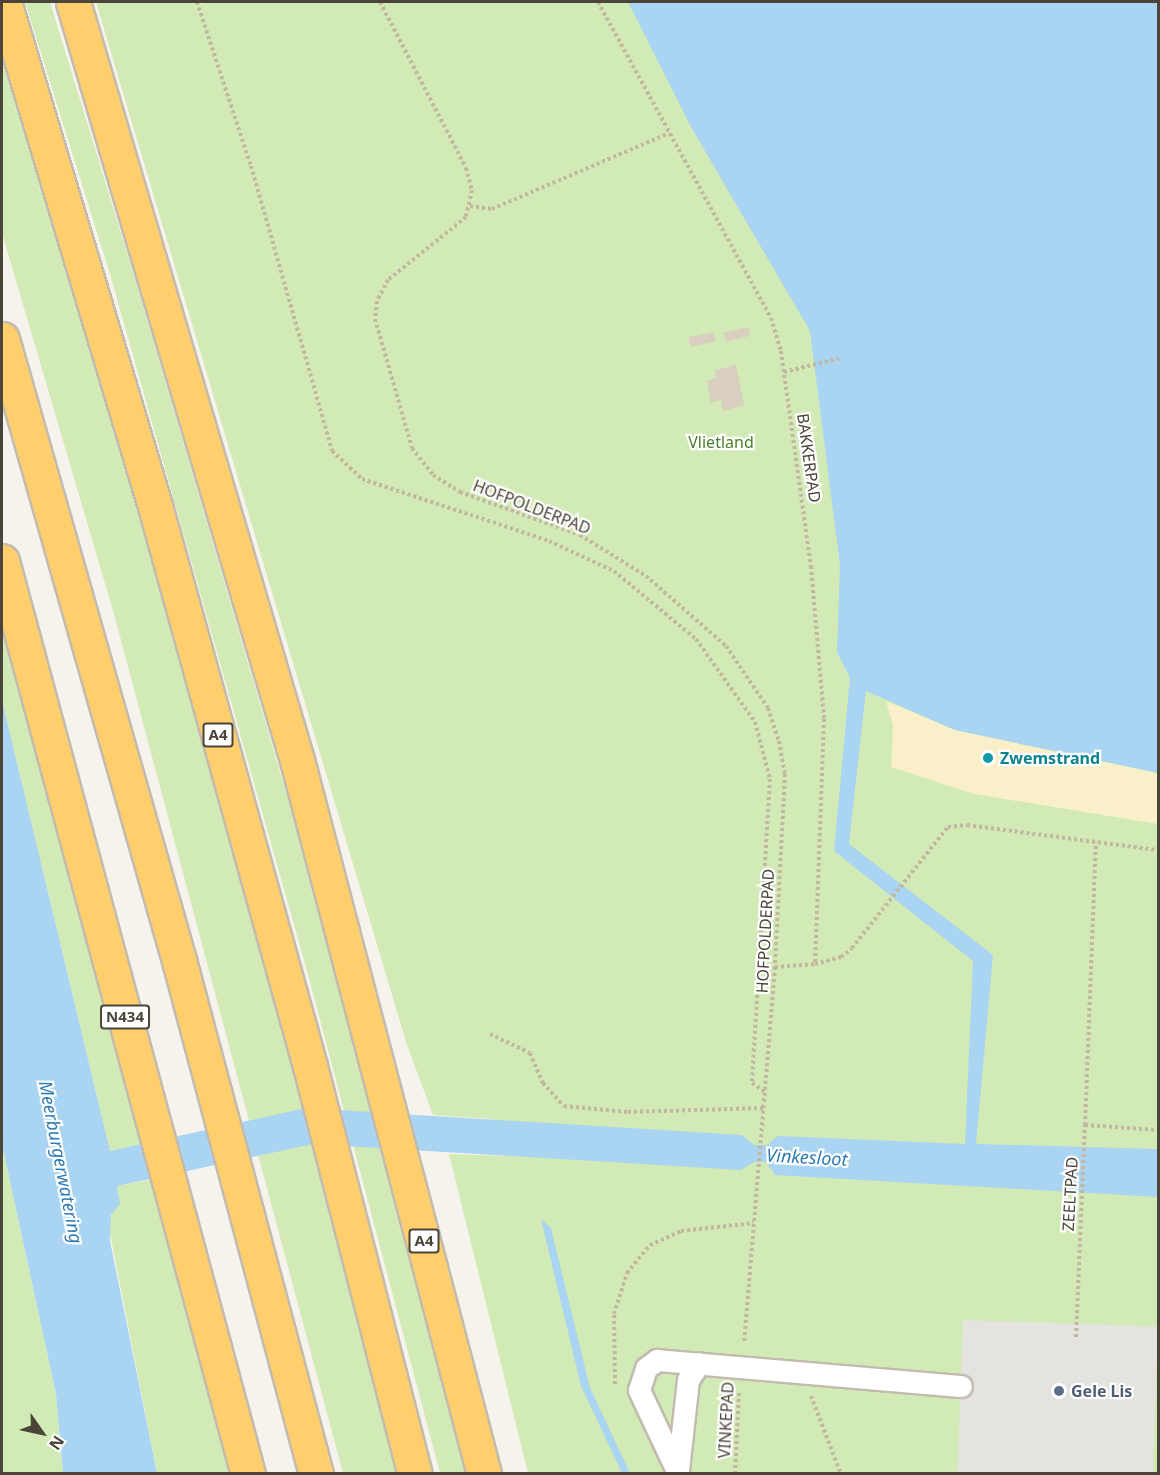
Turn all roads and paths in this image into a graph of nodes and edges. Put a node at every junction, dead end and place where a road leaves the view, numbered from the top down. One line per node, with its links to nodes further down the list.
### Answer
1 (3, 2): 30 (highway, A4)
2 (73, 2): 31 (highway, A4)
3 (197, 2): 17 (path)
4 (380, 2): 7 (path)
5 (598, 2): 6 (path, BAKKERPAD)
6 (669, 133): 7 (path); 10 (path, BAKKERPAD)
7 (470, 206): 15 (path, HOFPOLDERPAD)
8 (2, 339): 29 (highway)
9 (840, 358): 10 (path)
10 (784, 372): 14 (path, BAKKERPAD)
11 (2, 561): 28 (highway, N434)
12 (1096, 842): 13 (path); 14 (path); 19 (path, ZEELTPAD)
13 (1158, 850)
14 (815, 964): 15 (path)
15 (775, 967): 17 (path, HOFPOLDERPAD)
16 (490, 1034): 18 (path)
17 (766, 1092): 18 (path, HOFPOLDERPAD)
18 (765, 1108): 21 (path, HOFPOLDERPAD)
19 (1085, 1125): 20 (path); 22 (path, ZEELTPAD)
20 (1158, 1130)
21 (754, 1223): 24 (path, HOFPOLDERPAD); 27 (path)
22 (1076, 1337)
23 (699, 1363): 24 (street); 32 (street); 32 (street)
24 (741, 1367): 25 (street); 33 (path, VINKEPAD)
25 (812, 1374): 26 (street); 34 (path)
26 (960, 1386)
27 (619, 1394)
28 (248, 1473)
29 (316, 1473)
30 (415, 1473)
31 (484, 1473)
32 (678, 1473)
33 (735, 1473)
34 (841, 1473)

